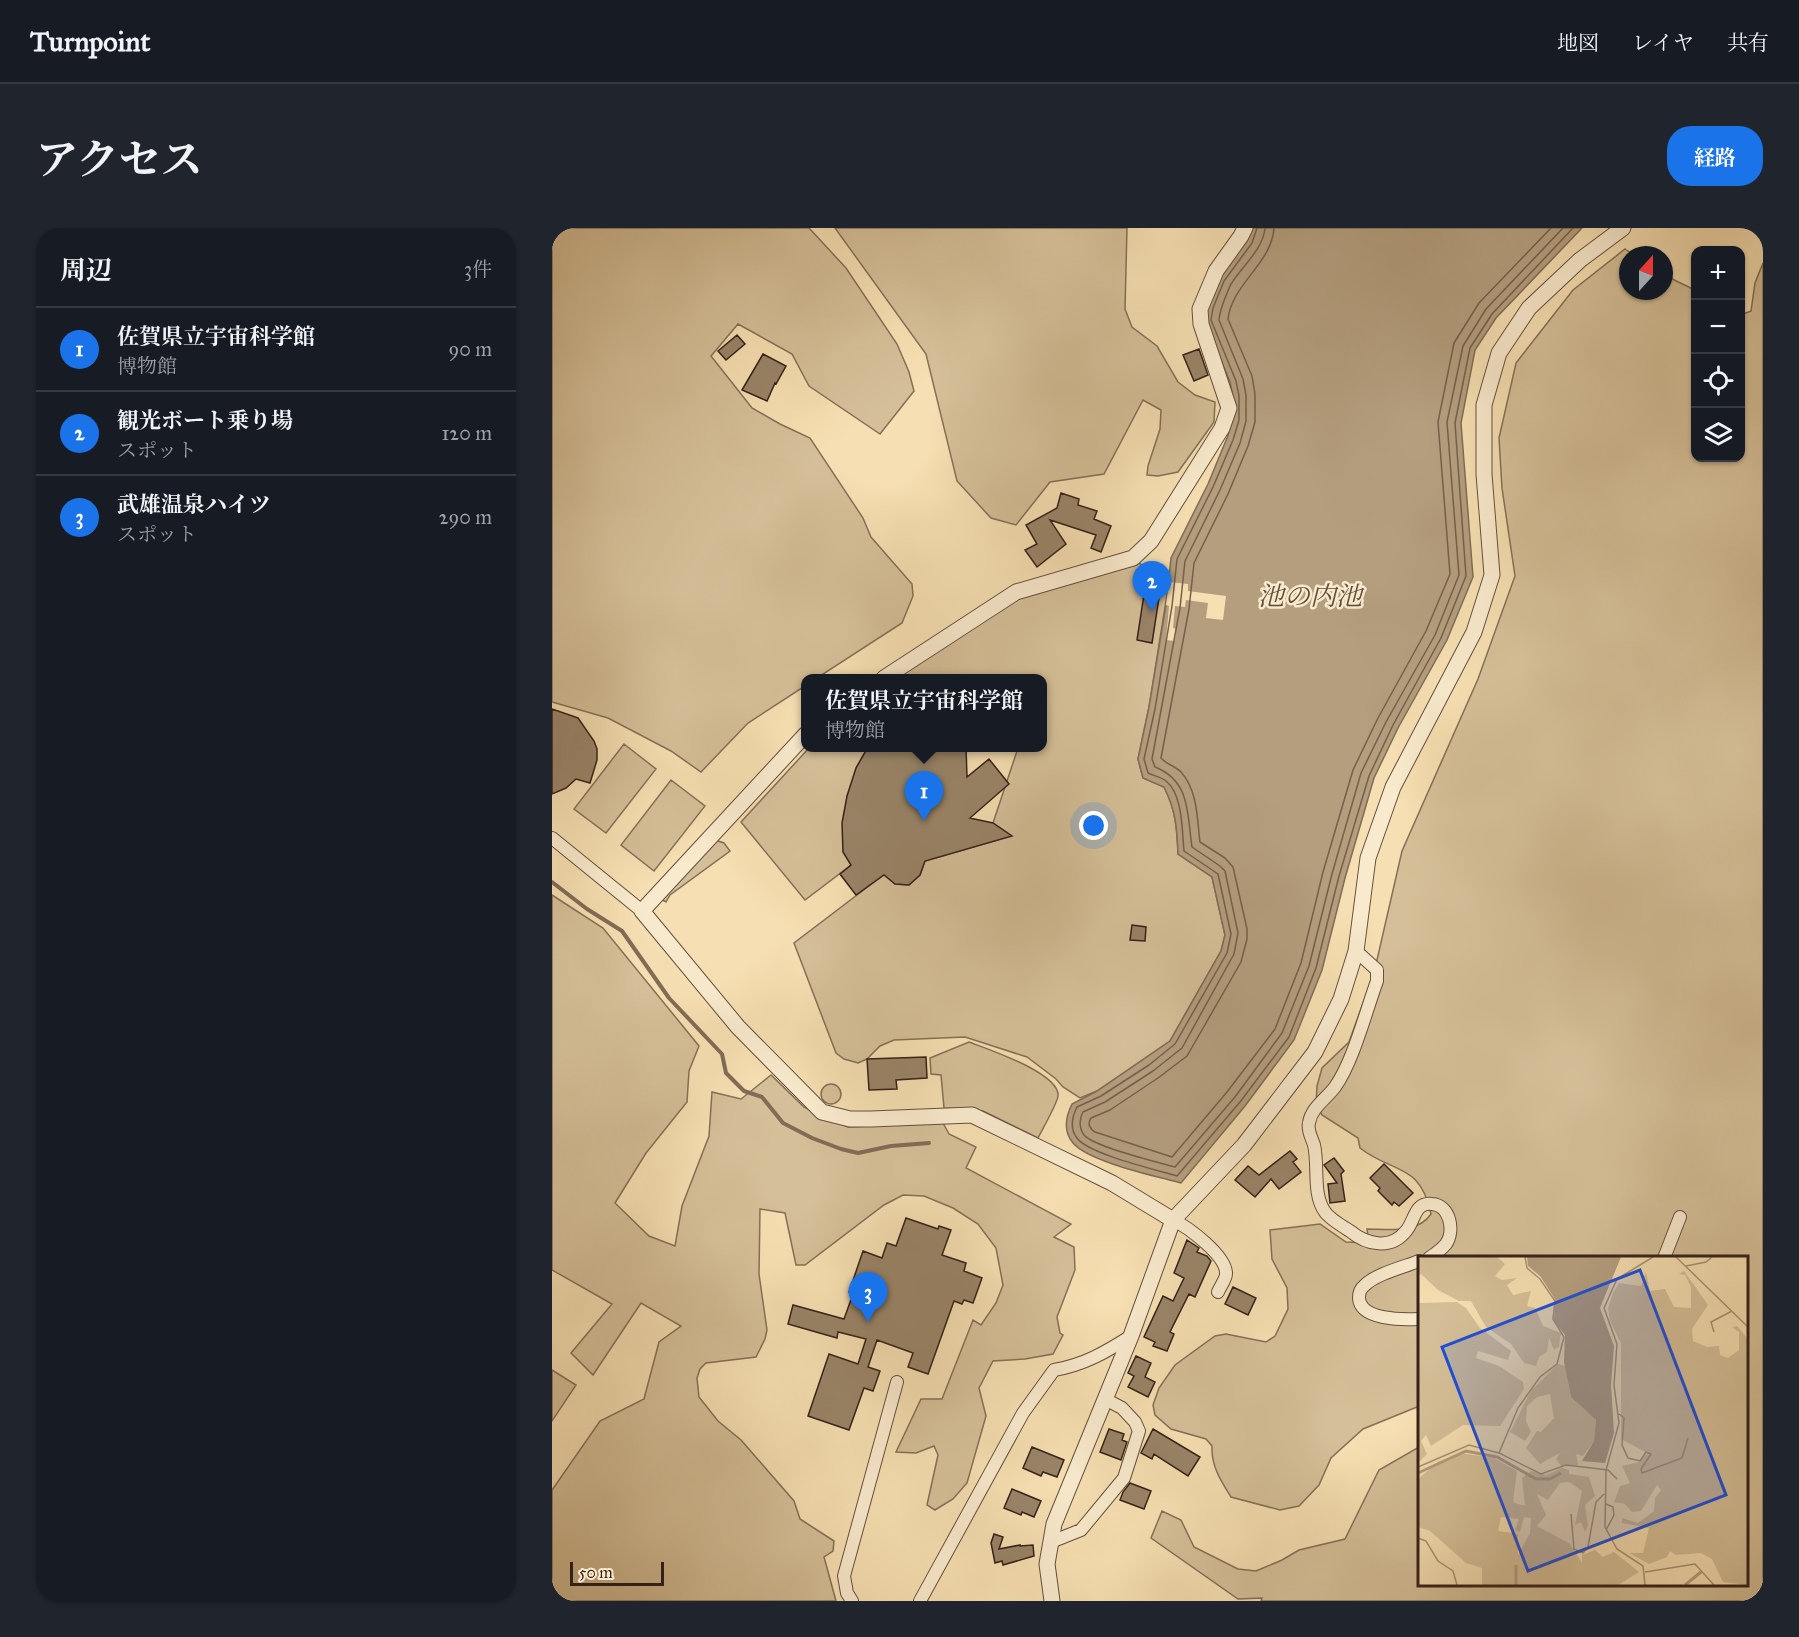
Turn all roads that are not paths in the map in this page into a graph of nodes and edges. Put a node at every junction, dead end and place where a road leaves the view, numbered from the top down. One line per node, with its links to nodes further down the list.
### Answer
1 (1245, 228): 3 (street)
2 (1623, 228): 7 (street)
3 (890, 674)
4 (801, 738): 6 (street)
5 (552, 838): 6 (street)
6 (642, 911): 9 (street)
7 (1356, 951): 9 (street); 10 (street)
8 (1680, 1217): 11 (street)
9 (1173, 1220): 13 (street); 15 (street)
10 (1430, 1256)
11 (1664, 1256)
12 (1418, 1261): 14 (street)
13 (1218, 1292)
14 (1418, 1319)
15 (1131, 1336): 17 (street); 20 (street)
16 (897, 1382): 19 (street)
17 (1105, 1399): 18 (street); 18 (street)
18 (1051, 1542): 21 (street)
19 (852, 1601)
20 (920, 1601)
21 (1052, 1601)

